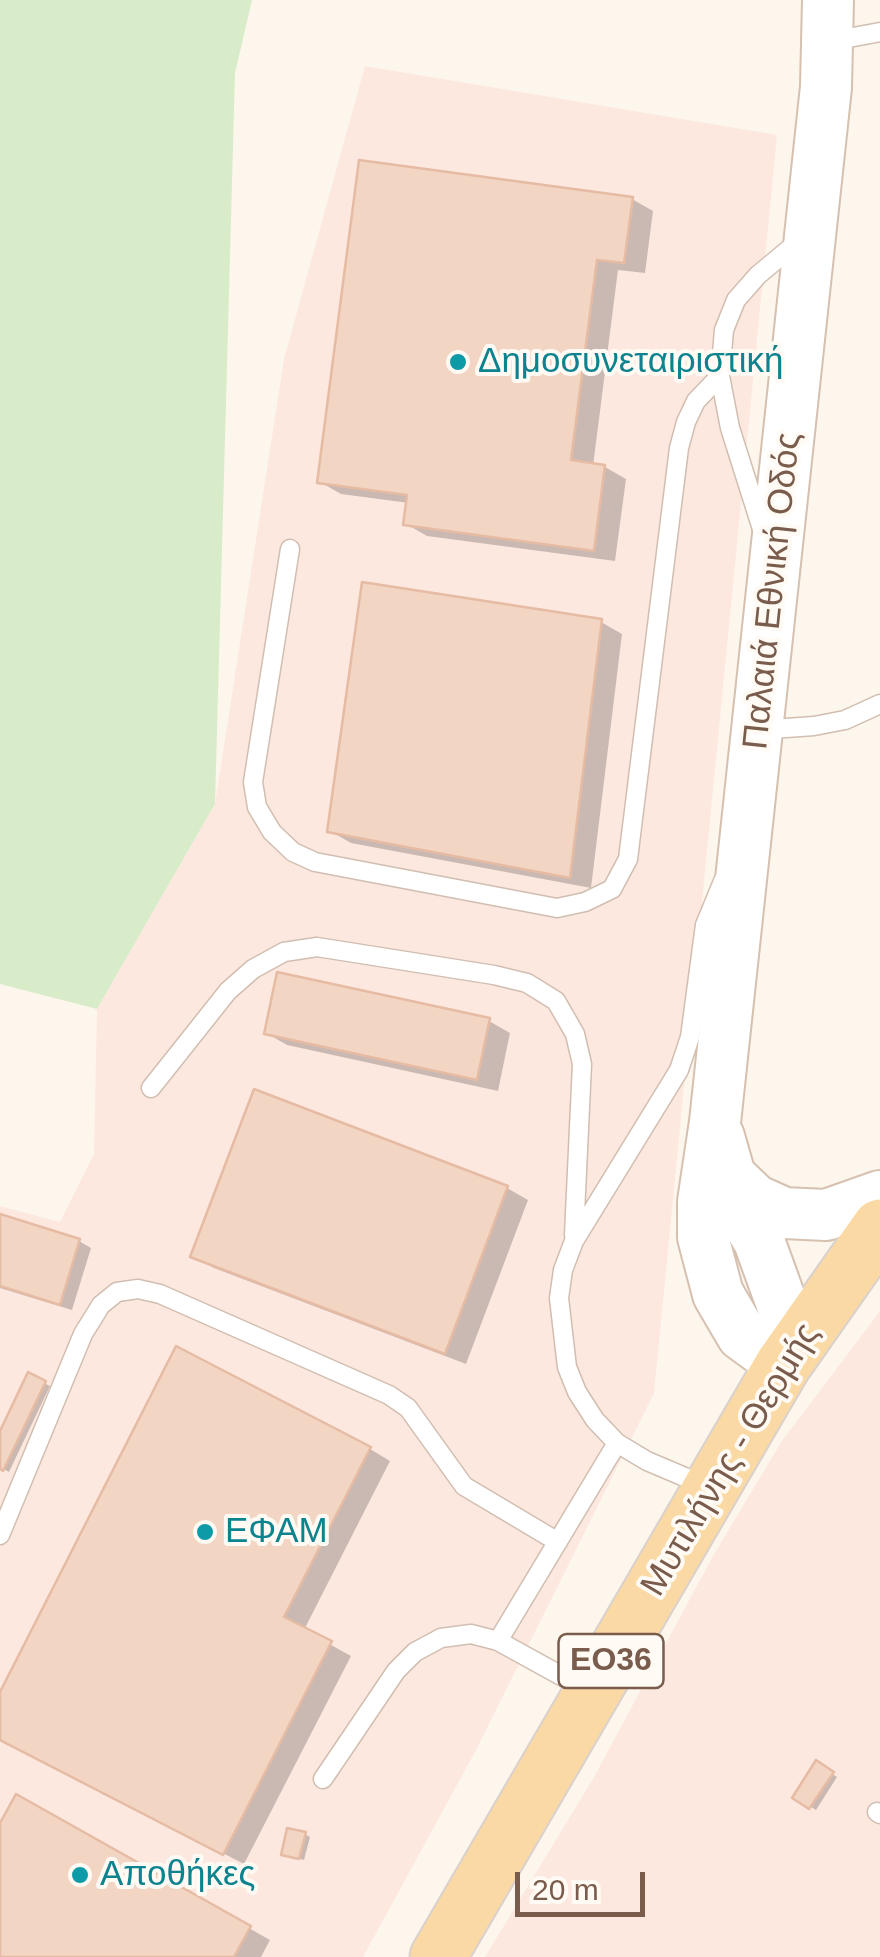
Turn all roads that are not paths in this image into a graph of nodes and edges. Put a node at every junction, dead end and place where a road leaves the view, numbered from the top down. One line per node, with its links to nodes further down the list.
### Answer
1 (827, 21): 2 (lane); 3 (main road, Παλαιά Εθνική Οδός)
2 (880, 32)
3 (811, 231): 4 (lane); 6 (main road, Παλαιά Εθνική Οδός)
4 (720, 376): 5 (lane); 6 (lane)
5 (290, 549)
6 (774, 572): 8 (main road, Παλαιά Εθνική Οδός)
7 (880, 704): 8 (lane)
8 (758, 730): 9 (main road, Παλαιά Εθνική Οδός)
9 (746, 839): 11 (main road, Παλαιά Εθνική Οδός); 15 (lane)
10 (151, 1088): 15 (lane)
11 (715, 1122): 12 (main road, Παλαιά Εθνική Οδός); 16 (main road, Παλαιά Εθνική Οδός)
12 (728, 1174): 13 (main road); 16 (main road, Παλαιά Εθνική Οδός)
13 (880, 1196)
14 (880, 1227): 16 (main road, Μυτιλήνης - Θερμής / ΕΟ36)
15 (574, 1240): 17 (lane)
16 (783, 1365): 18 (main road, Μυτιλήνης - Θερμής / ΕΟ36)
17 (618, 1443): 18 (lane); 20 (lane)
18 (711, 1488): 22 (main road, Μυτιλήνης - Θερμής / ΕΟ36)
19 (0, 1535): 20 (lane)
20 (558, 1542): 21 (lane)
21 (498, 1642): 22 (lane); 23 (lane)
22 (592, 1692): 24 (main road, Μυτιλήνης - Θερμής / ΕΟ36)
23 (323, 1779)
24 (438, 1957)

